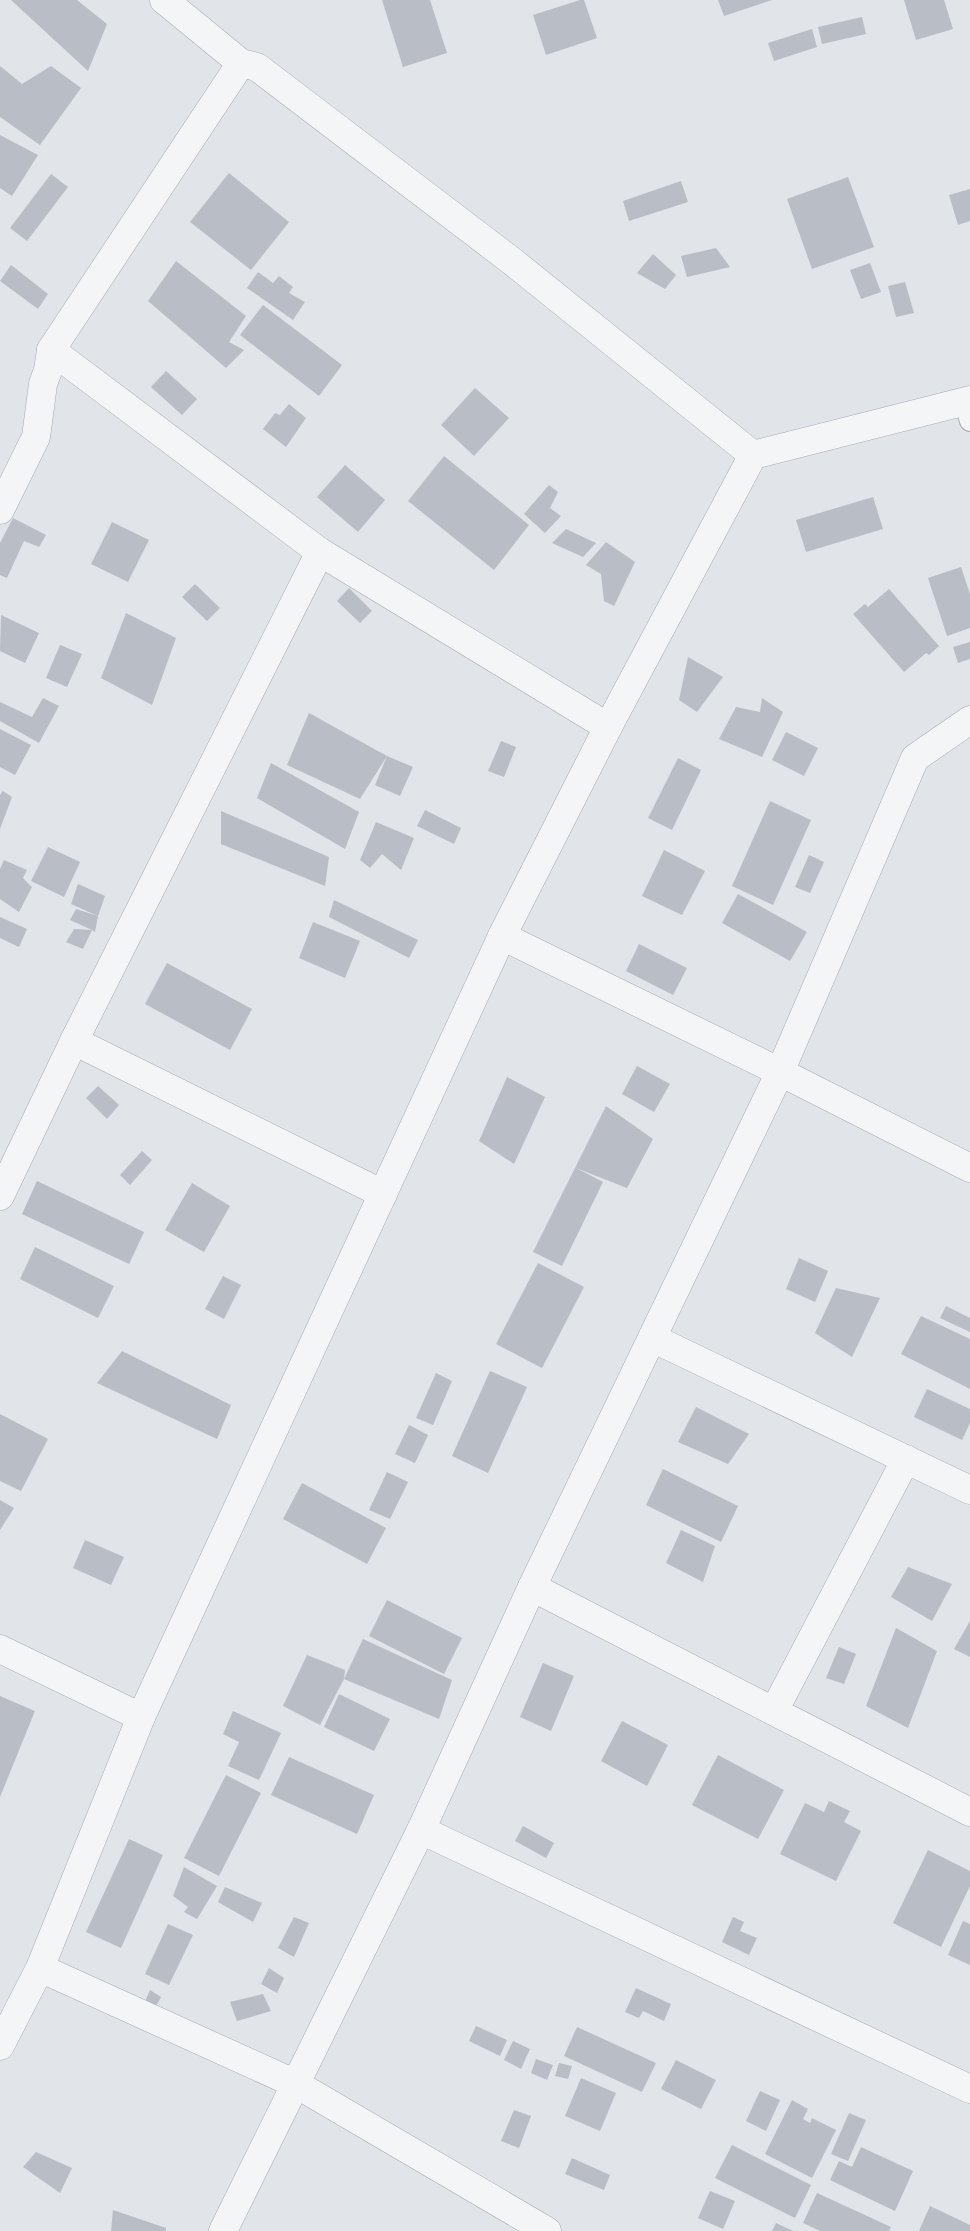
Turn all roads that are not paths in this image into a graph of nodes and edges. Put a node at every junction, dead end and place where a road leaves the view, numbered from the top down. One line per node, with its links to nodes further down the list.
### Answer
1 (164, 0): 2 (street)
2 (241, 63): 3 (street); 5 (street)
3 (51, 350): 6 (street); 7 (street)
4 (968, 408): 5 (street)
5 (752, 455): 9 (street)
6 (0, 510)
7 (320, 552): 9 (street); 11 (street)
8 (970, 720): 12 (street)
9 (608, 726): 10 (street)
10 (502, 936): 12 (street); 14 (street)
11 (74, 1041): 14 (street); 15 (street)
12 (780, 1072): 13 (street); 16 (street)
13 (970, 1168)
14 (383, 1194): 22 (street)
15 (0, 1196)
16 (652, 1338): 17 (street); 19 (street)
17 (906, 1459): 18 (street); 21 (street)
18 (970, 1490)
19 (532, 1587): 21 (street); 24 (street)
20 (0, 1649): 22 (street)
21 (774, 1711): 23 (street)
22 (141, 1717): 25 (street)
23 (970, 1812)
24 (421, 1830): 27 (street); 28 (street)
25 (40, 1968): 26 (street); 27 (street)
26 (0, 2046)
27 (296, 2084): 29 (street); 30 (street)
28 (970, 2089)
29 (223, 2231)
30 (547, 2231)

